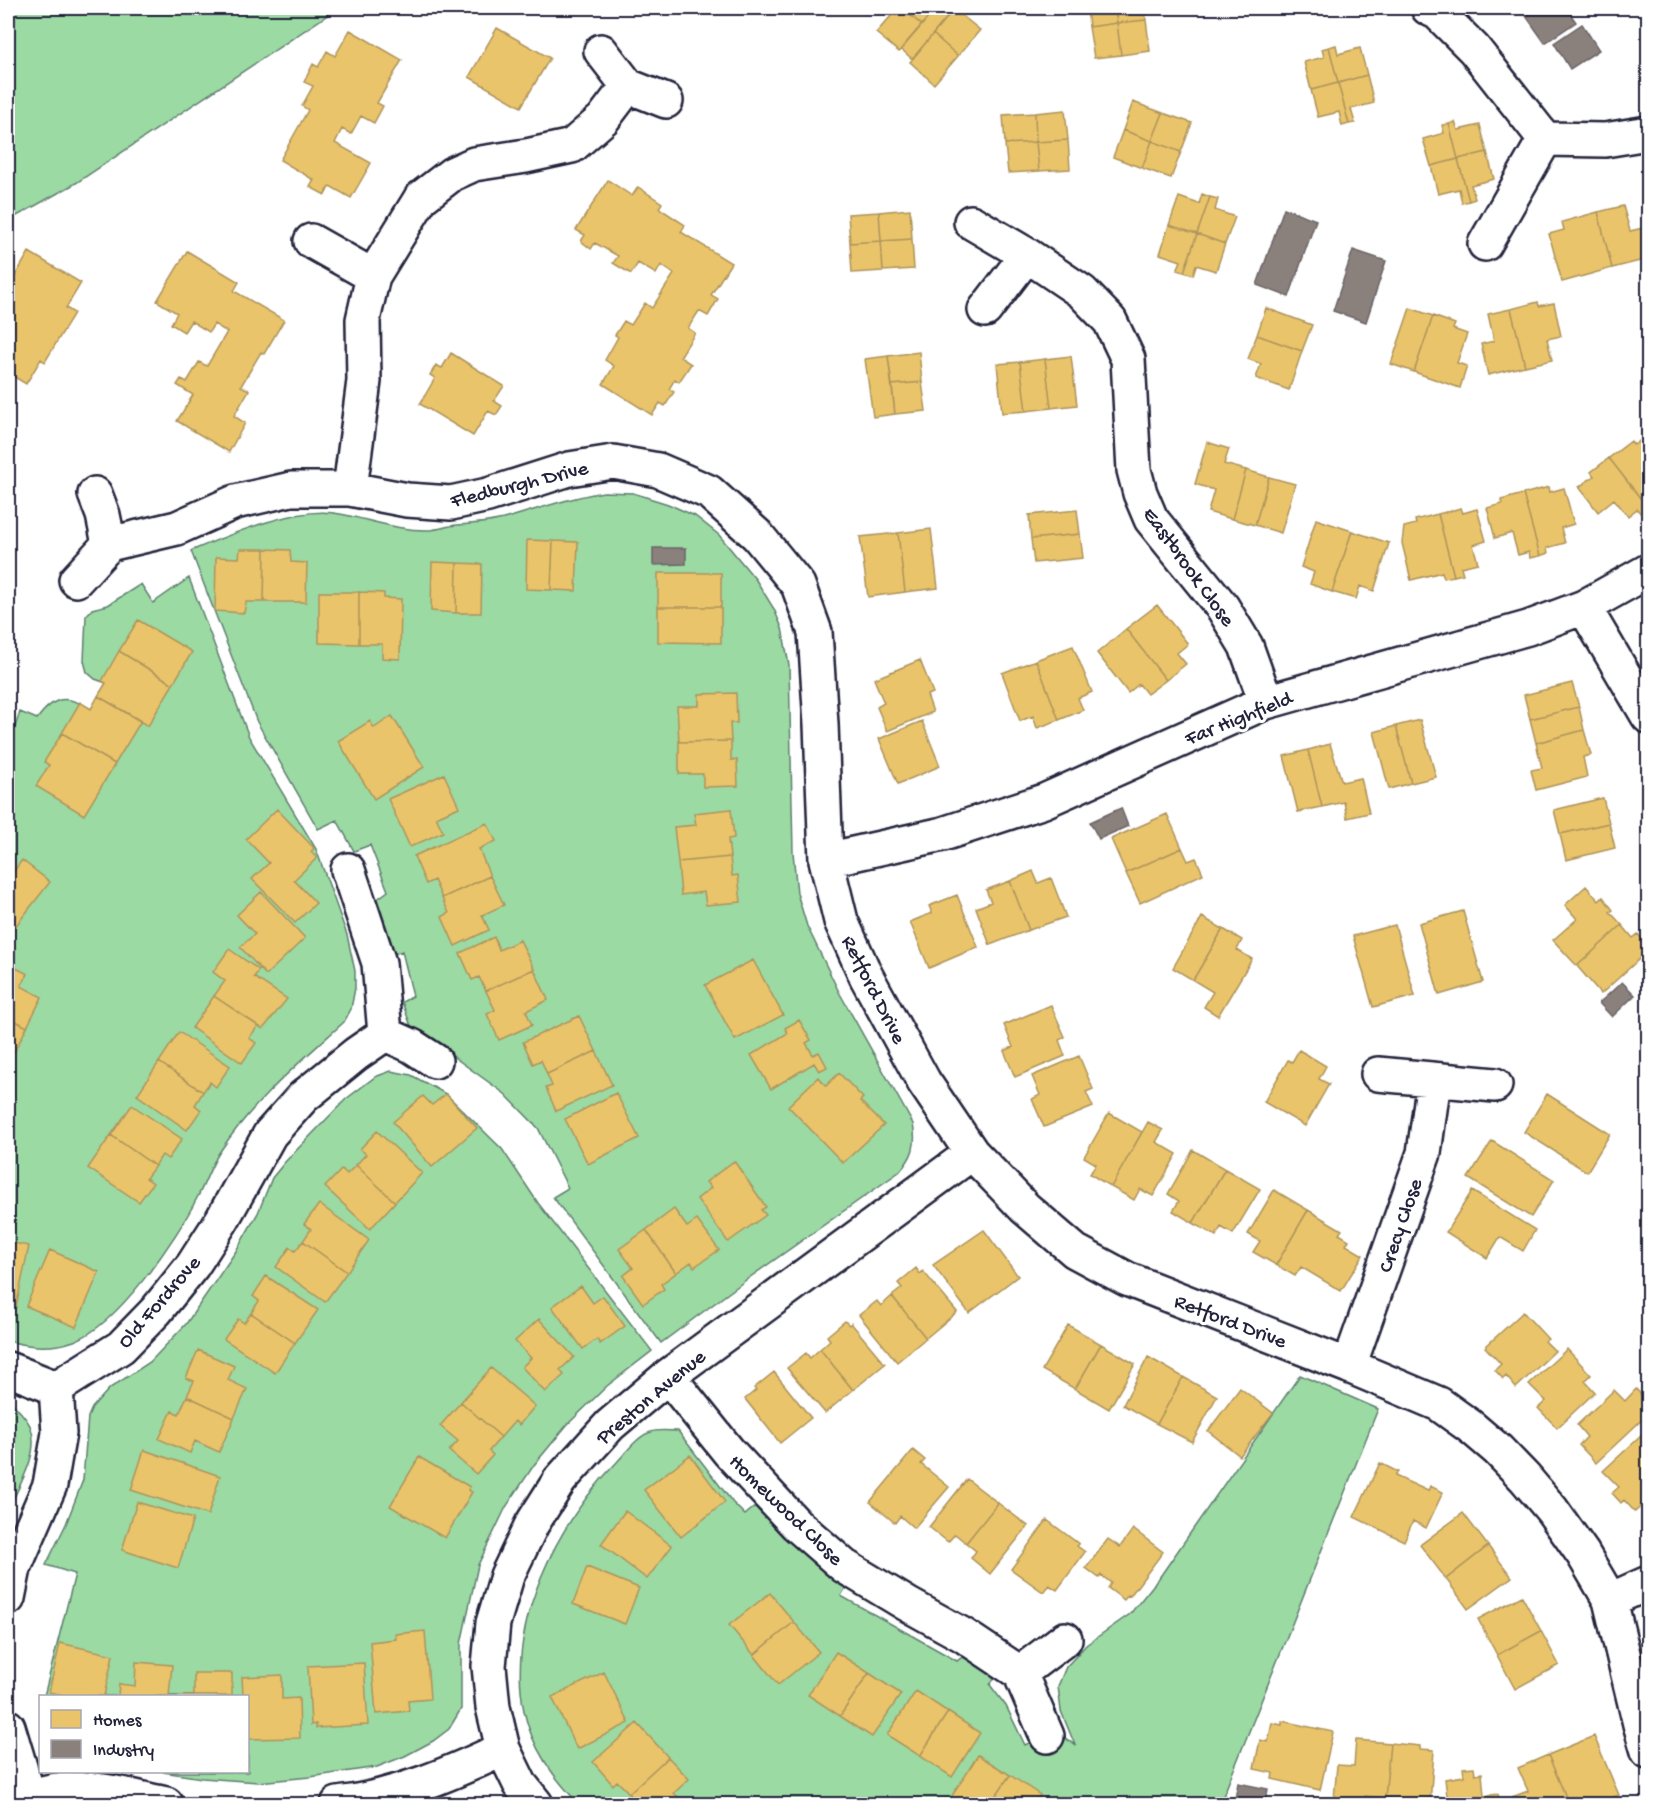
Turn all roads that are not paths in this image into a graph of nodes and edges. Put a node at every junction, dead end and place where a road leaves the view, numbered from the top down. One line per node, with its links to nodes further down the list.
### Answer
1 (1428, 8): 6 (street)
2 (601, 51): 3 (street)
3 (628, 86): 4 (street); 11 (street)
4 (666, 101)
5 (1648, 133): 6 (street)
6 (1545, 139): 9 (street)
7 (971, 222): 10 (street, Eastbrook Close)
8 (311, 241): 11 (street)
9 (1485, 244)
10 (1027, 255): 12 (street); 19 (street, Eastbrook Close)
11 (373, 276): 13 (street)
12 (986, 310)
13 (351, 489): 15 (street, Fledburgh Drive); 21 (street, Fledburgh Drive)
14 (95, 494): 15 (street)
15 (109, 544): 17 (street)
16 (1648, 571): 18 (street, Far Highfield)
17 (76, 580)
18 (1584, 607): 19 (street, Far Highfield); 20 (street)
19 (1266, 702): 21 (street, Far Highfield)
20 (1648, 716)
21 (825, 860): 28 (street, Retford Drive)
22 (348, 870): 23 (street)
23 (385, 1034): 24 (street); 32 (street, Old Fordrove)
24 (435, 1061)
25 (1378, 1074): 26 (street)
26 (1434, 1080): 27 (street); 29 (street, Crecy Close)
27 (1495, 1085)
28 (972, 1153): 29 (street, Retford Drive); 31 (street, Preston Avenue)
29 (1350, 1366): 35 (street, Retford Drive)
30 (8, 1369): 32 (street)
31 (668, 1376): 37 (street, Homewood Close); 40 (street, Preston Avenue)
32 (56, 1388): 34 (street)
33 (1648, 1583): 35 (street)
34 (8, 1598)
35 (1610, 1600): 41 (street, Retford Drive)
36 (1065, 1639): 37 (street)
37 (1020, 1673): 39 (street)
38 (8, 1727): 42 (street)
39 (1047, 1736)
40 (503, 1749): 44 (street); 45 (street, Preston Avenue)
41 (1648, 1751)
42 (22, 1801): 43 (street)
43 (166, 1804)
44 (338, 1804)
45 (536, 1804)

